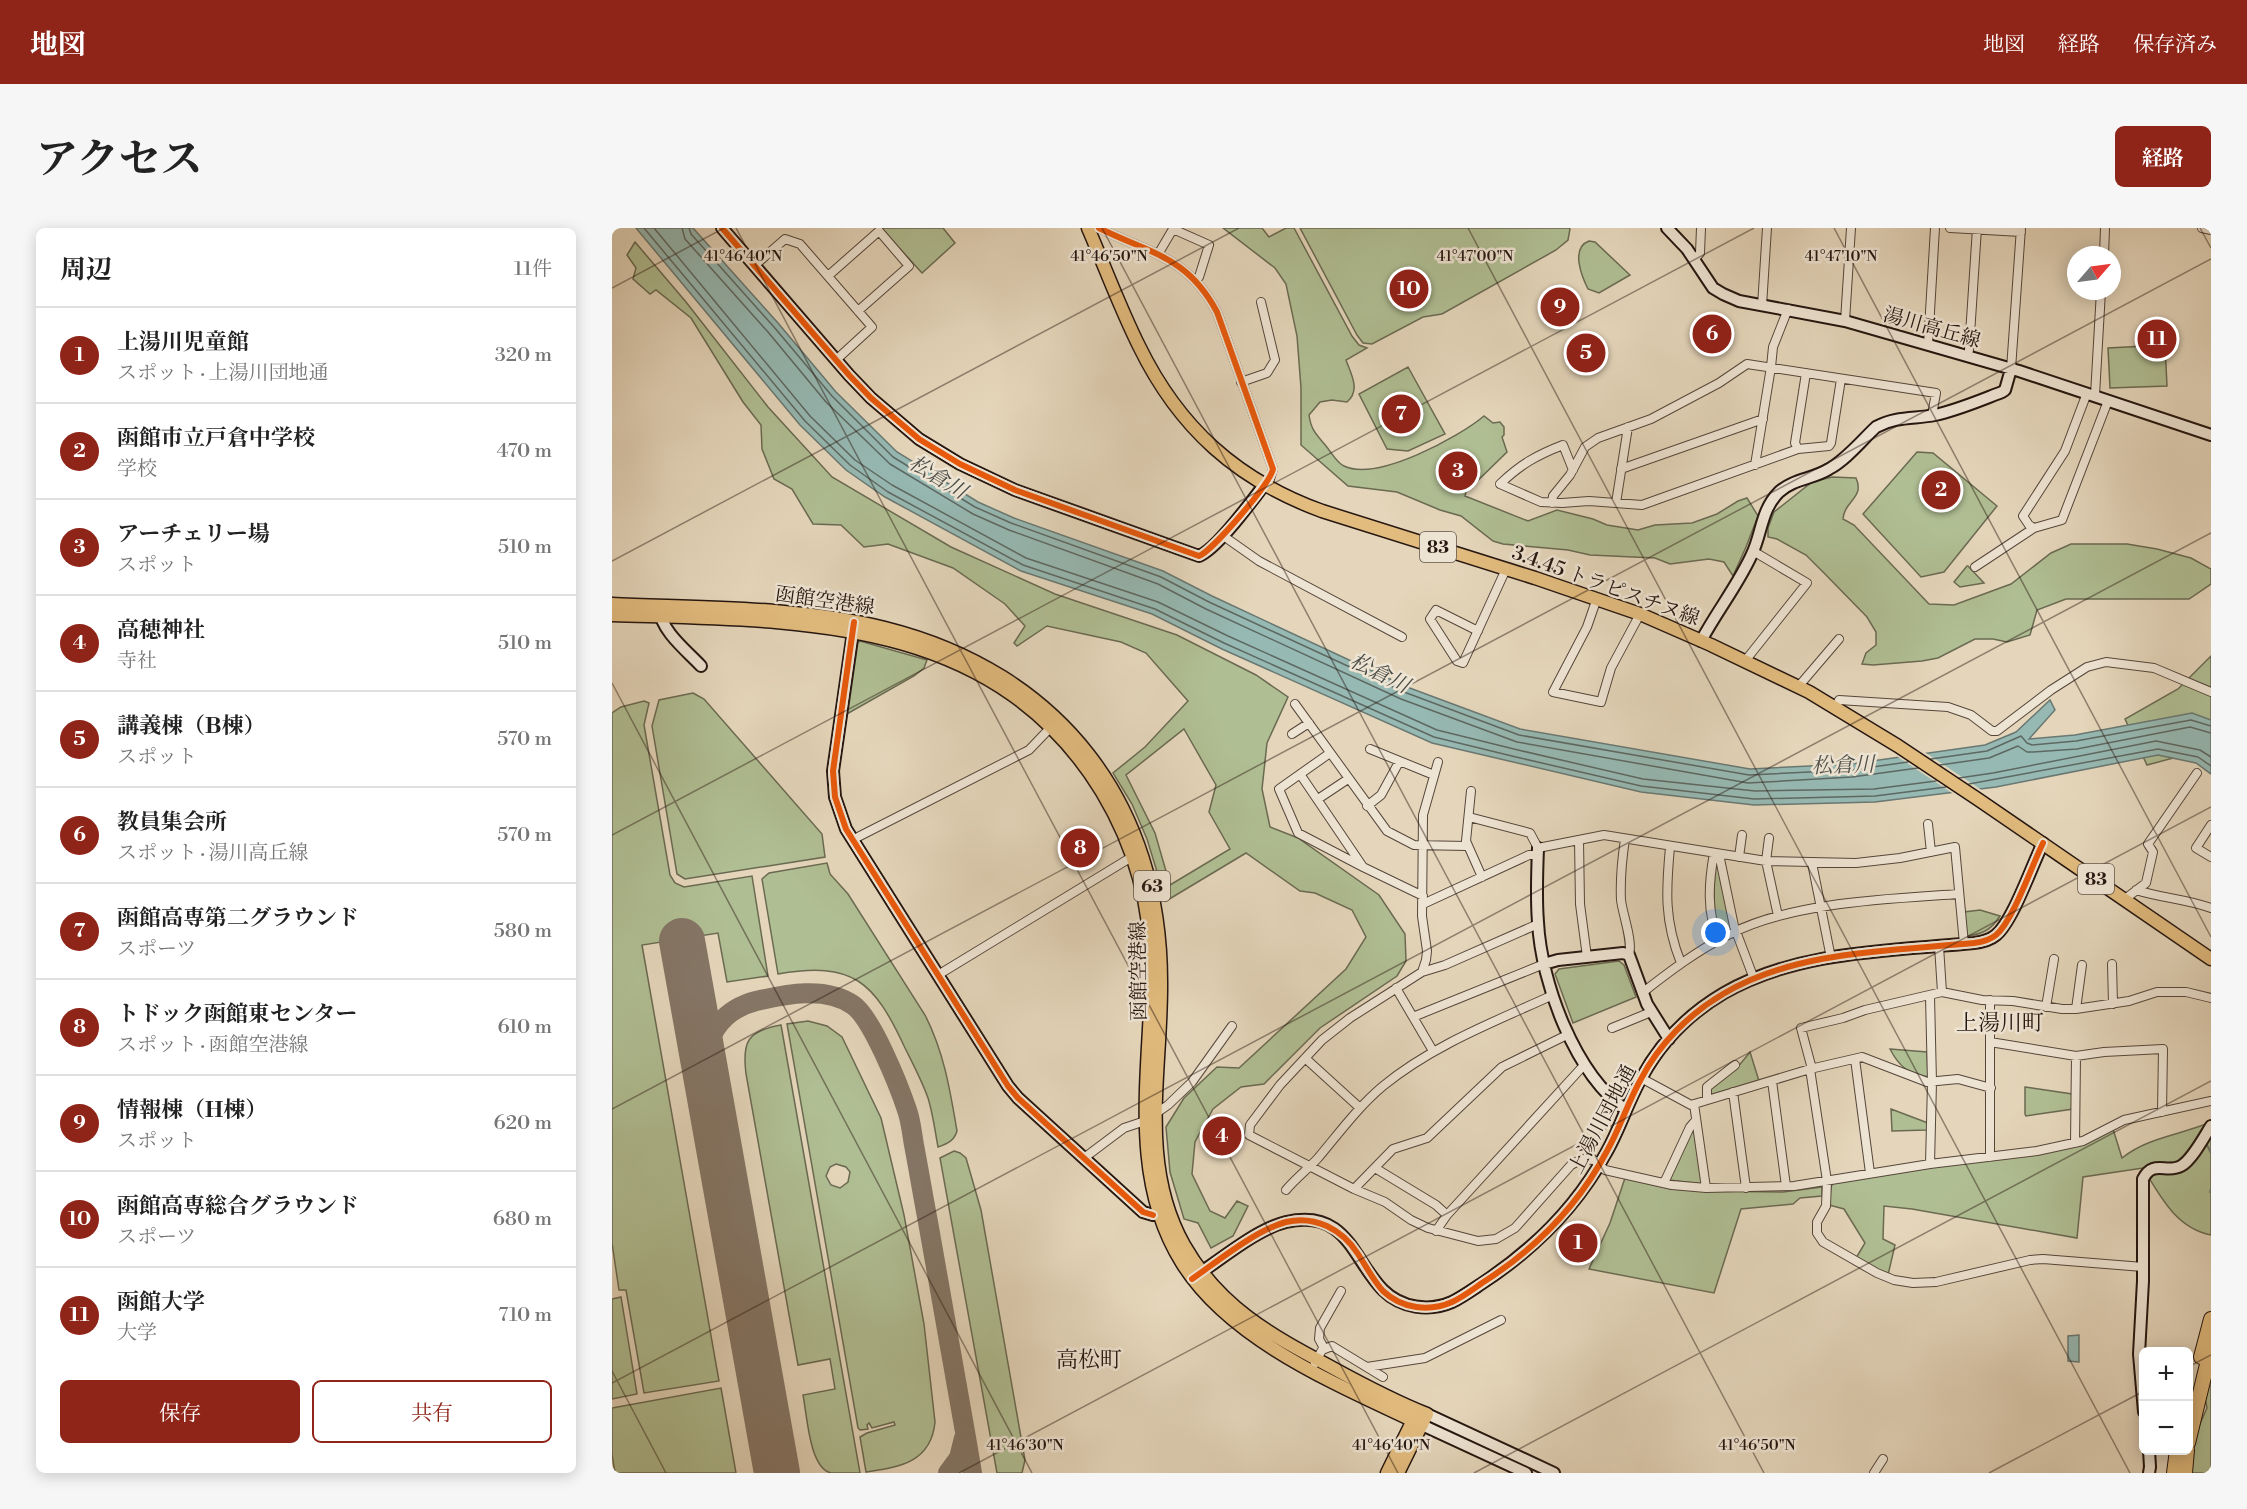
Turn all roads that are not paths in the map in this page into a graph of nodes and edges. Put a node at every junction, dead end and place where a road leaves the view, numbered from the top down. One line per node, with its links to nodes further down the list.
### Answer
1 (722, 228): 18 (street)
2 (1088, 228): 45 (main road, 3.4.45 トラピスチヌ線 / 83)
3 (1099, 228): 34 (street)
4 (1667, 228): 17 (street, 湯川高丘線)
5 (1701, 228): 17 (street)
6 (1767, 228): 23 (street)
7 (1851, 228): 26 (street)
8 (1935, 228): 27 (street)
9 (1950, 228): 12 (street)
10 (2105, 228): 15 (street)
11 (2202, 228): 14 (street)
12 (1977, 229): 13 (street); 28 (street)
13 (2021, 230): 31 (street)
14 (2211, 230)
15 (2104, 246)
16 (1160, 251): 20 (street)
17 (1694, 260): 23 (street, 湯川高丘線)
18 (754, 266): 19 (street); 29 (street)
19 (828, 276): 25 (street); 25 (street)
20 (1199, 277)
21 (2101, 300): 35 (street)
22 (1261, 302): 34 (street)
23 (1762, 306): 24 (street, 湯川高丘線)
24 (1788, 309): 26 (street, 湯川高丘線); 30 (street)
25 (858, 310): 29 (street)
26 (1845, 321): 27 (street, 湯川高丘線)
27 (1928, 345): 31 (street, 湯川高丘線)
28 (1969, 350)
29 (836, 360): 49 (street)
30 (1771, 367): 32 (street); 38 (street); 39 (street)
31 (2011, 369): 35 (street, 湯川高丘線); 37 (street)
32 (1806, 373): 33 (street); 41 (street)
33 (1841, 379): 37 (street); 41 (street)
34 (1241, 382): 45 (street)
35 (2091, 394): 40 (street, 湯川高丘線); 48 (street)
36 (2106, 406): 48 (street)
37 (1932, 415): 62 (street)
38 (1763, 419): 42 (street); 43 (street)
39 (1628, 427): 43 (street); 44 (street)
40 (2211, 435)
41 (1798, 449): 42 (street)
42 (1755, 465): 47 (street)
43 (1621, 469): 47 (street)
44 (1573, 470): 46 (street); 46 (street)
45 (1264, 485): 49 (street); 52 (main road, 3.4.45 トラピスチヌ線 / 83)
46 (1552, 503): 47 (street)
47 (1616, 503)
48 (2034, 528): 51 (street)
49 (1222, 535): 60 (street)
50 (1758, 554): 63 (street)
51 (1975, 567)
52 (1506, 569): 53 (main road, 3.4.45 トラピスチヌ線 / 83); 59 (street)
53 (1597, 598): 56 (main road, 3.4.45 トラピスチヌ線 / 83); 56 (street)
54 (612, 604): 55 (main road, 函館空港線 / 63)
55 (659, 611): 57 (main road, 函館空港線 / 63); 58 (main road, 函館空港線 / 63); 64 (street)
56 (1640, 614): 62 (main road, 3.4.45 トラピスチヌ線 / 83)
57 (612, 615)
58 (854, 626): 69 (main road, 函館空港線 / 63); 89 (street)
59 (1478, 631): 59 (street)
60 (1402, 637)
61 (1839, 639): 65 (street)
62 (1701, 641): 63 (main road, 3.4.45 トラピスチヌ線 / 83)
63 (1745, 661): 65 (main road, 3.4.45 トラピスチヌ線 / 83)
64 (701, 666)
65 (1798, 687): 68 (main road, 3.4.45 トラピスチヌ線 / 83)
66 (2211, 692): 68 (street)
67 (1296, 704): 70 (street)
68 (1834, 708): 91 (main road, 3.4.45 トラピスチヌ線 / 83)
69 (1054, 723): 89 (street); 98 (main road, 函館空港線 / 63)
70 (1308, 723): 71 (street); 73 (street)
71 (1292, 734)
72 (1370, 749): 74 (street)
73 (1330, 753): 77 (street); 79 (street)
74 (1399, 762): 78 (street); 82 (street)
75 (1438, 762): 78 (street)
76 (2197, 773): 105 (street)
77 (1300, 774): 81 (street); 103 (street)
78 (1434, 774): 92 (street)
79 (1348, 779): 81 (street); 82 (street)
80 (1471, 791): 83 (street)
81 (1318, 799): 103 (street)
82 (1367, 806): 92 (street)
83 (1469, 817): 93 (street); 95 (street)
84 (1928, 824): 96 (street)
85 (2211, 825): 100 (street)
86 (1742, 835): 99 (street)
87 (1625, 838): 90 (street); 94 (street); 117 (street)
88 (1769, 838): 101 (street)
89 (852, 840): 127 (street)
90 (1580, 840): 95 (street); 118 (street)
91 (2043, 843): 108 (main road, 3.4.45 トラピスチヌ線 / 83); 115 (street, 上湯川団地通)
92 (1420, 845): 93 (street); 107 (street)
93 (1467, 846): 104 (street)
94 (1670, 847): 97 (street); 122 (street)
95 (1538, 851): 104 (street); 112 (street)
96 (1931, 852): 102 (street); 106 (street)
97 (1717, 853): 99 (street); 113 (street); 114 (street)
98 (1137, 854): 127 (street); 164 (main road, 函館空港線 / 63)
99 (1739, 856): 101 (street)
100 (2211, 856)
101 (1766, 861): 102 (street); 111 (street)
102 (1812, 863): 110 (street)
103 (1363, 867): 107 (street)
104 (1482, 877): 107 (street)
105 (2136, 890): 108 (street); 109 (street)
106 (1959, 894): 110 (street); 115 (street)
107 (1420, 896): 126 (street)
108 (2125, 899): 121 (main road, 3.4.45 トラピスチヌ線 / 83)
109 (2211, 908)
110 (1821, 909): 111 (street); 119 (street)
111 (1778, 916): 113 (street)
112 (1538, 924): 123 (street); 126 (street)
113 (1736, 931): 114 (street); 128 (street)
114 (1719, 940): 122 (street)
115 (1964, 944): 116 (street, 上湯川団地通)
116 (1939, 946): 119 (street, 上湯川団地通); 130 (street)
117 (1629, 955): 118 (street); 131 (street)
118 (1587, 957): 123 (street)
119 (1831, 958): 128 (street, 上湯川団地通)
120 (2054, 959): 137 (street)
121 (2211, 959)
122 (1681, 963): 131 (street)
123 (1544, 964): 132 (street); 140 (street)
124 (2112, 964): 136 (street)
125 (2082, 965): 138 (street)
126 (1422, 972): 129 (street)
127 (938, 975): 169 (street)
128 (1754, 979): 144 (street, 上湯川団地通)
129 (1395, 988): 140 (street); 148 (street)
130 (1942, 992): 133 (street); 135 (street)
131 (1642, 993): 139 (street)
132 (1553, 995): 143 (street); 146 (street)
133 (1930, 996): 152 (street); 155 (street)
134 (2211, 998): 136 (street)
135 (1990, 1000): 137 (street); 145 (street)
136 (2113, 1004): 138 (street)
137 (2046, 1007): 138 (street)
138 (2076, 1009)
139 (1651, 1012): 142 (street); 144 (street)
140 (1413, 1017): 146 (street)
141 (1232, 1026): 164 (street)
142 (1612, 1028)
143 (1569, 1034): 150 (street); 173 (street)
144 (1669, 1039): 153 (street, 上湯川団地通)
145 (1990, 1042): 147 (street); 156 (street)
146 (1433, 1051): 161 (street)
147 (2076, 1056): 163 (street); 167 (street)
148 (1305, 1058): 161 (street); 171 (street)
149 (1855, 1059): 152 (street); 155 (street); 174 (street)
150 (1585, 1064): 162 (street); 183 (street)
151 (1735, 1065): 158 (street)
152 (1811, 1069): 154 (street); 175 (street)
153 (1641, 1078): 160 (street); 162 (street, 上湯川団地通)
154 (1772, 1081): 157 (street); 177 (street)
155 (1932, 1082): 156 (street); 170 (street)
156 (1991, 1088): 168 (street)
157 (1733, 1092): 158 (street); 179 (street)
158 (1707, 1100): 160 (street)
159 (2211, 1101): 163 (street)
160 (1694, 1104): 165 (street)
161 (1360, 1108): 171 (street)
162 (1626, 1110): 172 (street, 上湯川団地通)
163 (2162, 1112): 167 (street)
164 (1150, 1118): 169 (street); 186 (main road, 函館空港線 / 63)
165 (1696, 1120): 176 (street); 178 (street)
166 (2211, 1126): 185 (street)
167 (2075, 1143): 168 (street)
168 (1990, 1157): 170 (street)
169 (1084, 1158): 182 (street)
170 (1930, 1164): 174 (street)
171 (1310, 1165): 180 (street); 181 (street)
172 (1599, 1166): 176 (street); 184 (street); 186 (street, 上湯川団地通)
173 (1375, 1168): 180 (street); 183 (street)
174 (1870, 1173): 175 (street)
175 (1827, 1181): 177 (street); 185 (street)
176 (1664, 1183): 178 (street)
177 (1786, 1186): 179 (street)
178 (1706, 1188): 179 (street)
179 (1746, 1188)
180 (1354, 1189): 184 (street)
181 (1286, 1190)
182 (1153, 1215)
183 (1447, 1215): 184 (street)
184 (1436, 1231)
185 (2143, 1266): 195 (street)
186 (1197, 1275): 192 (main road, 函館空港線 / 63)
187 (1341, 1291): 190 (street)
188 (2211, 1319): 196 (highway)
189 (1501, 1320): 193 (street)
190 (1324, 1348): 192 (street); 193 (street)
191 (2211, 1348): 198 (highway)
192 (1314, 1365): 197 (main road, 函館空港線 / 63)
193 (1367, 1367): 194 (street)
194 (1383, 1377)
195 (2143, 1401)
196 (2189, 1401)
197 (1420, 1417): 203 (main road); 204 (main road); 205 (street); 206 (street)
198 (2193, 1422)
199 (2150, 1455): 208 (street)
200 (2176, 1455): 209 (highway)
201 (2187, 1455): 210 (highway)
202 (1883, 1459): 207 (street)
203 (1387, 1473)
204 (1398, 1473)
205 (1526, 1473)
206 (1554, 1473)
207 (1874, 1473)
208 (2149, 1473)
209 (2174, 1473)
210 (2185, 1473)

